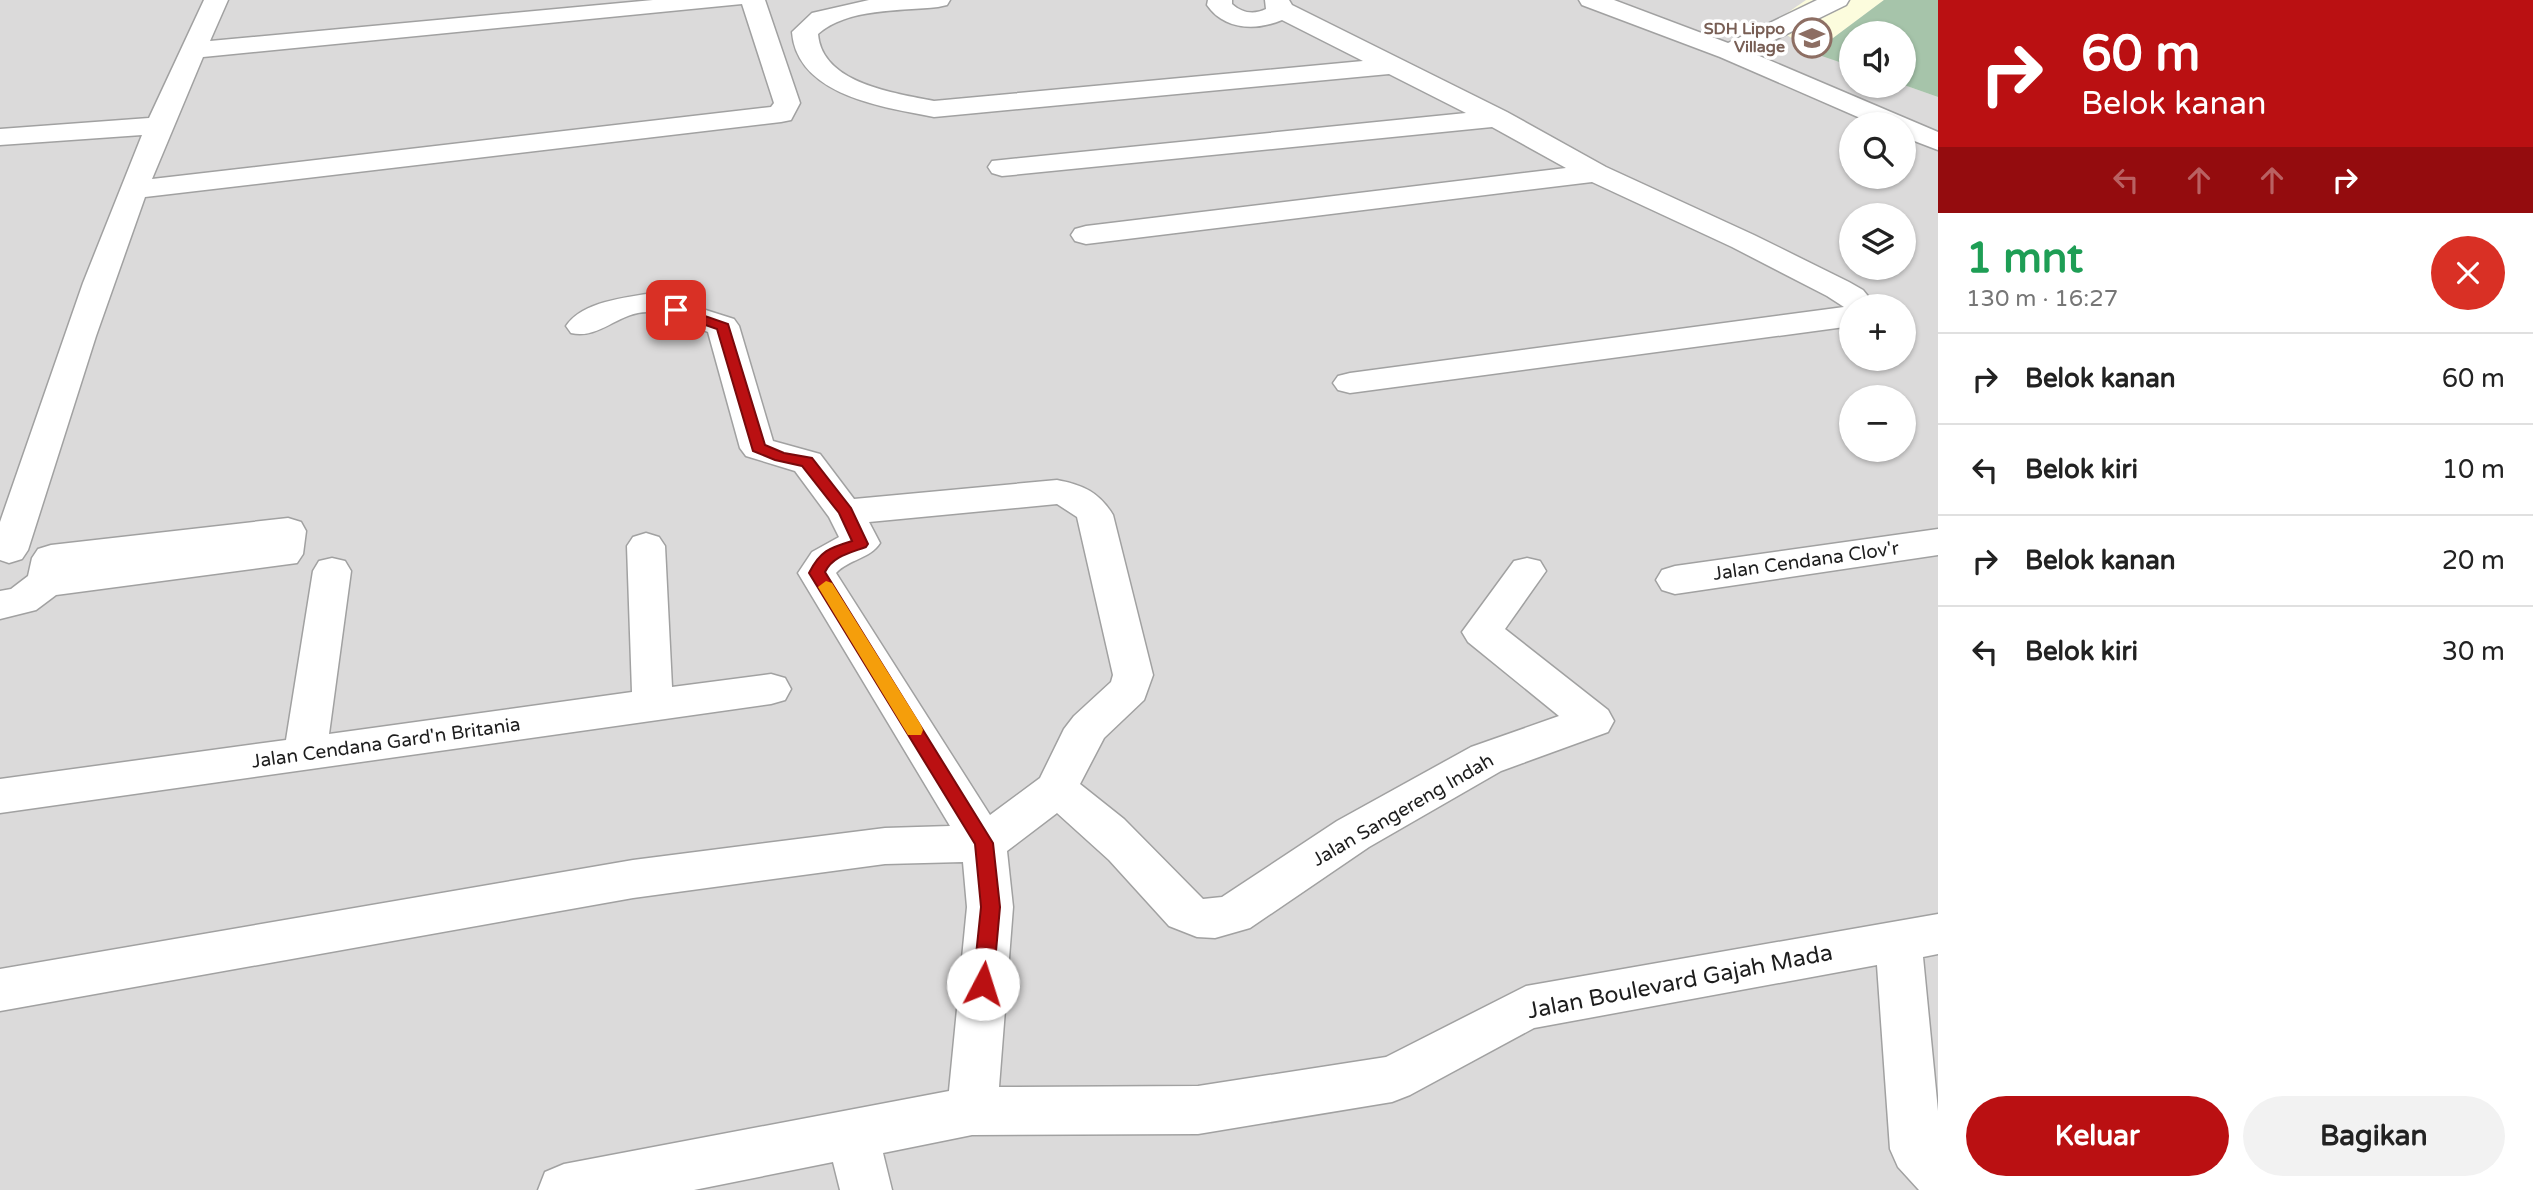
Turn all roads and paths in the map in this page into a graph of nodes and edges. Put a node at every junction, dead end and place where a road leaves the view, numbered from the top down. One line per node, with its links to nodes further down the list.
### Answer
1 (216, 0): 9 (street)
2 (733, 0): 9 (street)
3 (752, 0): 20 (street)
4 (938, 0): 11 (street)
5 (1220, 0): 8 (street)
6 (1591, 0): 10 (street)
7 (1837, 0): 10 (street)
8 (1278, 5): 11 (street)
9 (194, 50): 14 (street)
10 (1730, 52): 12 (street)
11 (1390, 66): 13 (street)
12 (1869, 112)
13 (1497, 118): 18 (street); 19 (street)
14 (159, 125): 16 (street); 20 (street)
15 (1916, 132): 17 (street)
16 (0, 136)
17 (1938, 142)
18 (1002, 167)
19 (1595, 173): 21 (street); 22 (street)
20 (135, 190): 29 (street)
21 (1086, 235)
22 (1847, 294)
23 (1839, 318): 25 (street)
24 (582, 326): 26 (street)
25 (1350, 383)
26 (845, 512): 38 (street); 40 (street)
27 (1938, 542): 33 (street, Jalan Cendana Clov'r)
28 (646, 546): 36 (street)
29 (4, 552): 30 (street)
30 (49, 571): 30 (street); 34 (street)
31 (332, 571): 37 (street)
32 (1527, 571): 38 (street, Jalan Sangereng Indah)
33 (1675, 580)
34 (0, 605)
35 (771, 689): 36 (street, Jalan Cendana Gard'n Britania)
36 (653, 705): 37 (street, Jalan Cendana Gard'n Britania)
37 (305, 754): 39 (street, Jalan Cendana Gard'n Britania)
38 (1056, 790): 40 (street)
39 (0, 796)
40 (984, 843): 42 (street); 43 (street)
41 (1918, 938): 43 (street, Jalan Boulevard Gajah Mada); 45 (street)
42 (0, 990)
43 (972, 1111): 44 (street, Jalan Boulevard Gajah Mada)
44 (852, 1133): 46 (street, Jalan Boulevard Gajah Mada); 47 (street)
45 (1938, 1173)
46 (564, 1190)
47 (866, 1190)

